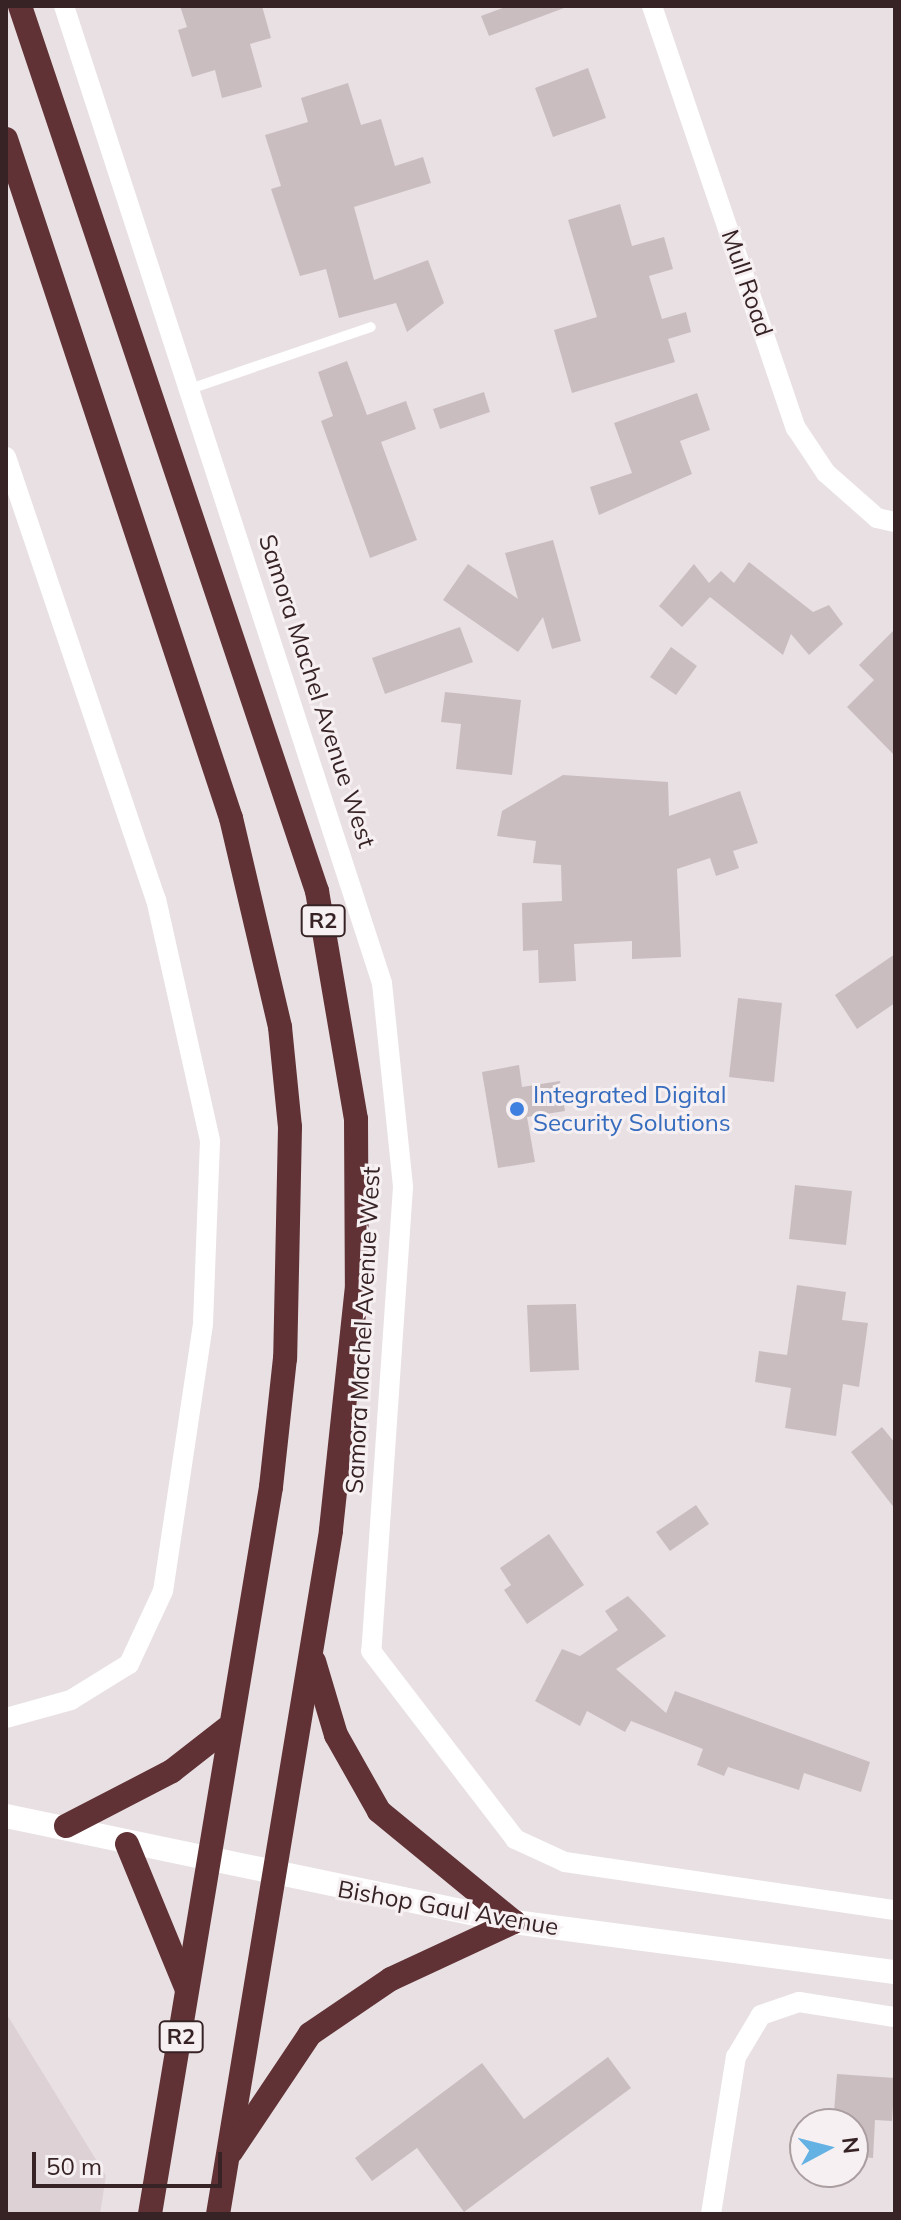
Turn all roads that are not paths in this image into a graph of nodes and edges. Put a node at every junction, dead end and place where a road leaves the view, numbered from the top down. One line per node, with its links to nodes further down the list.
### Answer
1 (20, 6): 9 (highway, Samora Machel Avenue West / R2)
2 (64, 6): 6 (street, Samora Machel Avenue West)
3 (652, 6): 8 (street, Mull Road)
4 (6, 139): 11 (highway, R2)
5 (371, 327): 6 (lane)
6 (190, 389): 17 (street, Samora Machel Avenue West)
7 (6, 457): 10 (street)
8 (895, 522)
9 (312, 1655): 16 (highway, Samora Machel Avenue West / R2); 18 (highway)
10 (6, 1718)
11 (227, 1728): 13 (highway); 15 (highway, R2)
12 (6, 1816): 13 (main road, Bishop Gaul Avenue)
13 (66, 1826): 14 (main road, Bishop Gaul Avenue)
14 (127, 1844): 15 (main road, Bishop Gaul Avenue); 20 (highway)
15 (208, 1860): 16 (main road, Bishop Gaul Avenue); 20 (highway, R2)
16 (272, 1876): 18 (main road, Bishop Gaul Avenue); 22 (highway, R2)
17 (895, 1910)
18 (514, 1922): 19 (main road, Bishop Gaul Avenue); 22 (highway)
19 (895, 1972)
20 (189, 1993): 23 (highway, R2)
21 (895, 2017): 25 (street)
22 (225, 2161): 24 (highway, R2)
23 (150, 2214)
24 (218, 2214)
25 (711, 2214)

